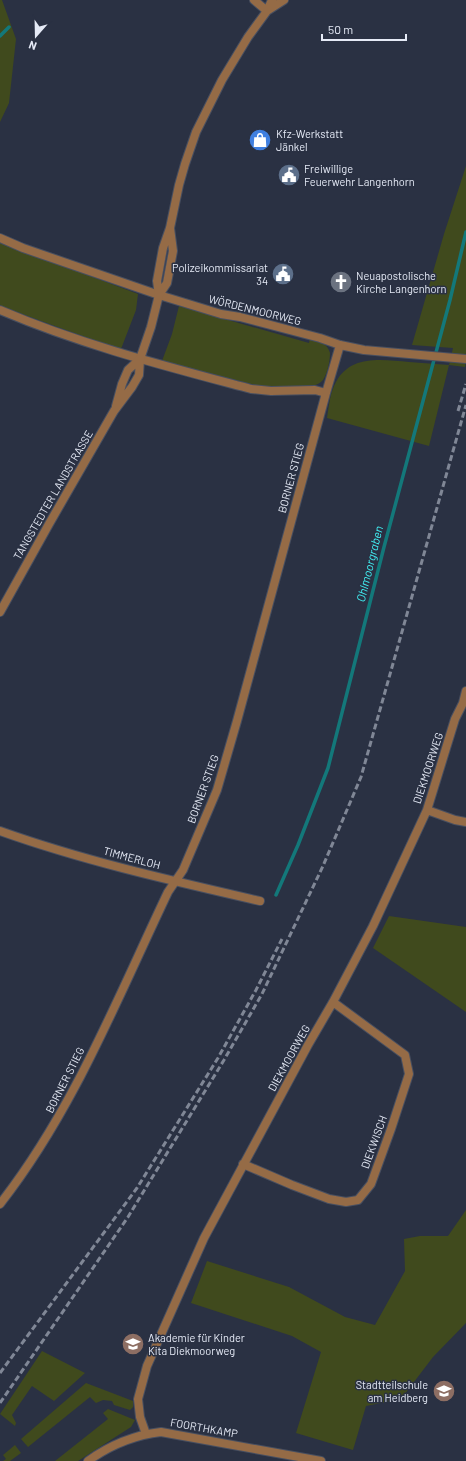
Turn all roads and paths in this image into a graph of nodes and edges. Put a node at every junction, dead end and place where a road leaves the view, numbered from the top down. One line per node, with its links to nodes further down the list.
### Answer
1 (254, 0): 4 (street)
2 (272, 0): 4 (street, TANGSTEDTER LANDSTRASSE)
3 (284, 0): 4 (street, TANGSTEDTER LANDSTRASSE)
4 (267, 11): 6 (street, TANGSTEDTER LANDSTRASSE)
5 (0, 238): 6 (street, WÖRDENMOORWEG)
6 (159, 295): 8 (street, WÖRDENMOORWEG); 9 (street, TANGSTEDTER LANDSTRASSE)
7 (0, 310): 9 (street)
8 (340, 345): 10 (street, WÖRDENMOORWEG); 11 (street, BORNER STIEG)
9 (140, 359): 11 (street); 12 (street, TANGSTEDTER LANDSTRASSE)
10 (466, 359)
11 (326, 393): 17 (street, BORNER STIEG)
12 (0, 612)
13 (466, 691): 14 (street, DIEKMOORWEG)
14 (427, 810): 15 (street); 19 (street, DIEKMOORWEG)
15 (466, 822)
16 (0, 831): 17 (street, TIMMERLOH)
17 (175, 881): 18 (street, TIMMERLOH); 21 (street, BORNER STIEG)
18 (260, 901)
19 (333, 1002): 20 (street, DIEKMOORWEG); 20 (street, DIEKWISCH)
20 (243, 1164): 22 (street, DIEKMOORWEG)
21 (0, 1204)
22 (146, 1434): 23 (street, FOORTHKAMP); 24 (street, FOORTHKAMP)
23 (88, 1461)
24 (321, 1461)

